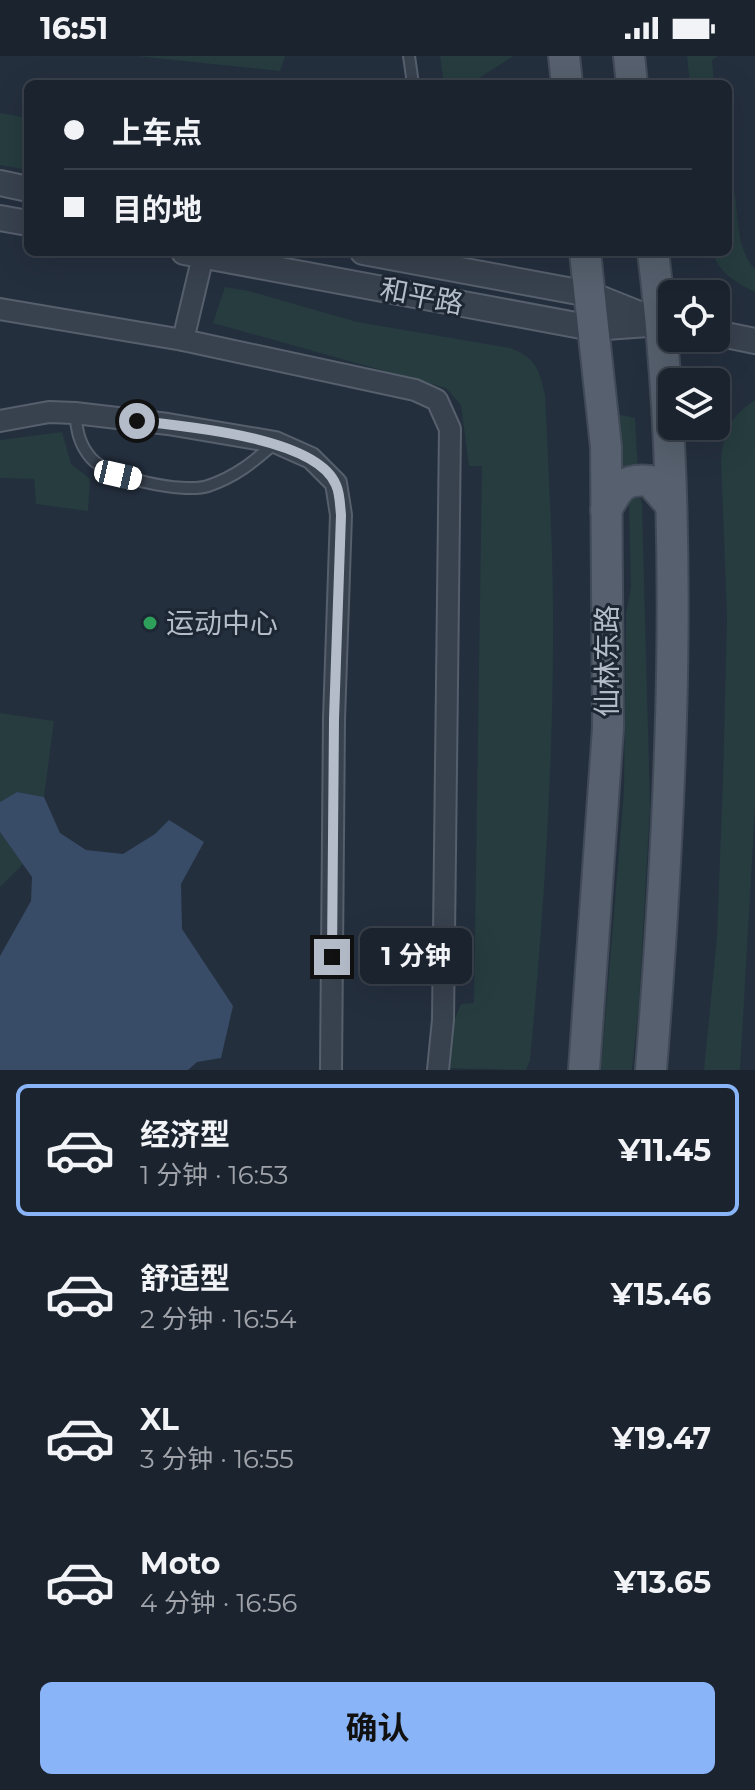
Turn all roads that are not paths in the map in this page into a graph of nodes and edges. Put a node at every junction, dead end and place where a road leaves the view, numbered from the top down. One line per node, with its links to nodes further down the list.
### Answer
1 (409, 56): 4 (lane)
2 (564, 56): 5 (main road)
3 (629, 56): 6 (main road)
4 (412, 80)
5 (567, 80)
6 (632, 80)
7 (0, 183): 8 (street)
8 (24, 188)
9 (0, 218): 10 (street)
10 (24, 222)
11 (193, 256): 23 (street)
12 (204, 256): 21 (street, 和平路)
13 (385, 256): 17 (street, 和平路)
14 (585, 256): 17 (main road, 仙林东路)
15 (654, 256): 16 (main road)
16 (658, 280)
17 (589, 294): 19 (street, 和平路); 21 (main road, 仙林东路)
18 (0, 309): 23 (street)
19 (658, 321)
20 (658, 324): 21 (street, 和平路)
21 (592, 328): 30 (main road, 仙林东路)
22 (730, 336): 24 (street)
23 (183, 340): 32 (street)
24 (755, 341)
25 (667, 352): 29 (main road)
26 (75, 413): 27 (street); 28 (street); 28 (lane)
27 (0, 421)
28 (275, 442): 31 (street)
29 (670, 504): 30 (main road); 34 (main road)
30 (606, 510): 33 (main road, 仙林东路)
31 (331, 1070)
32 (438, 1070)
33 (584, 1070)
34 (651, 1070)

